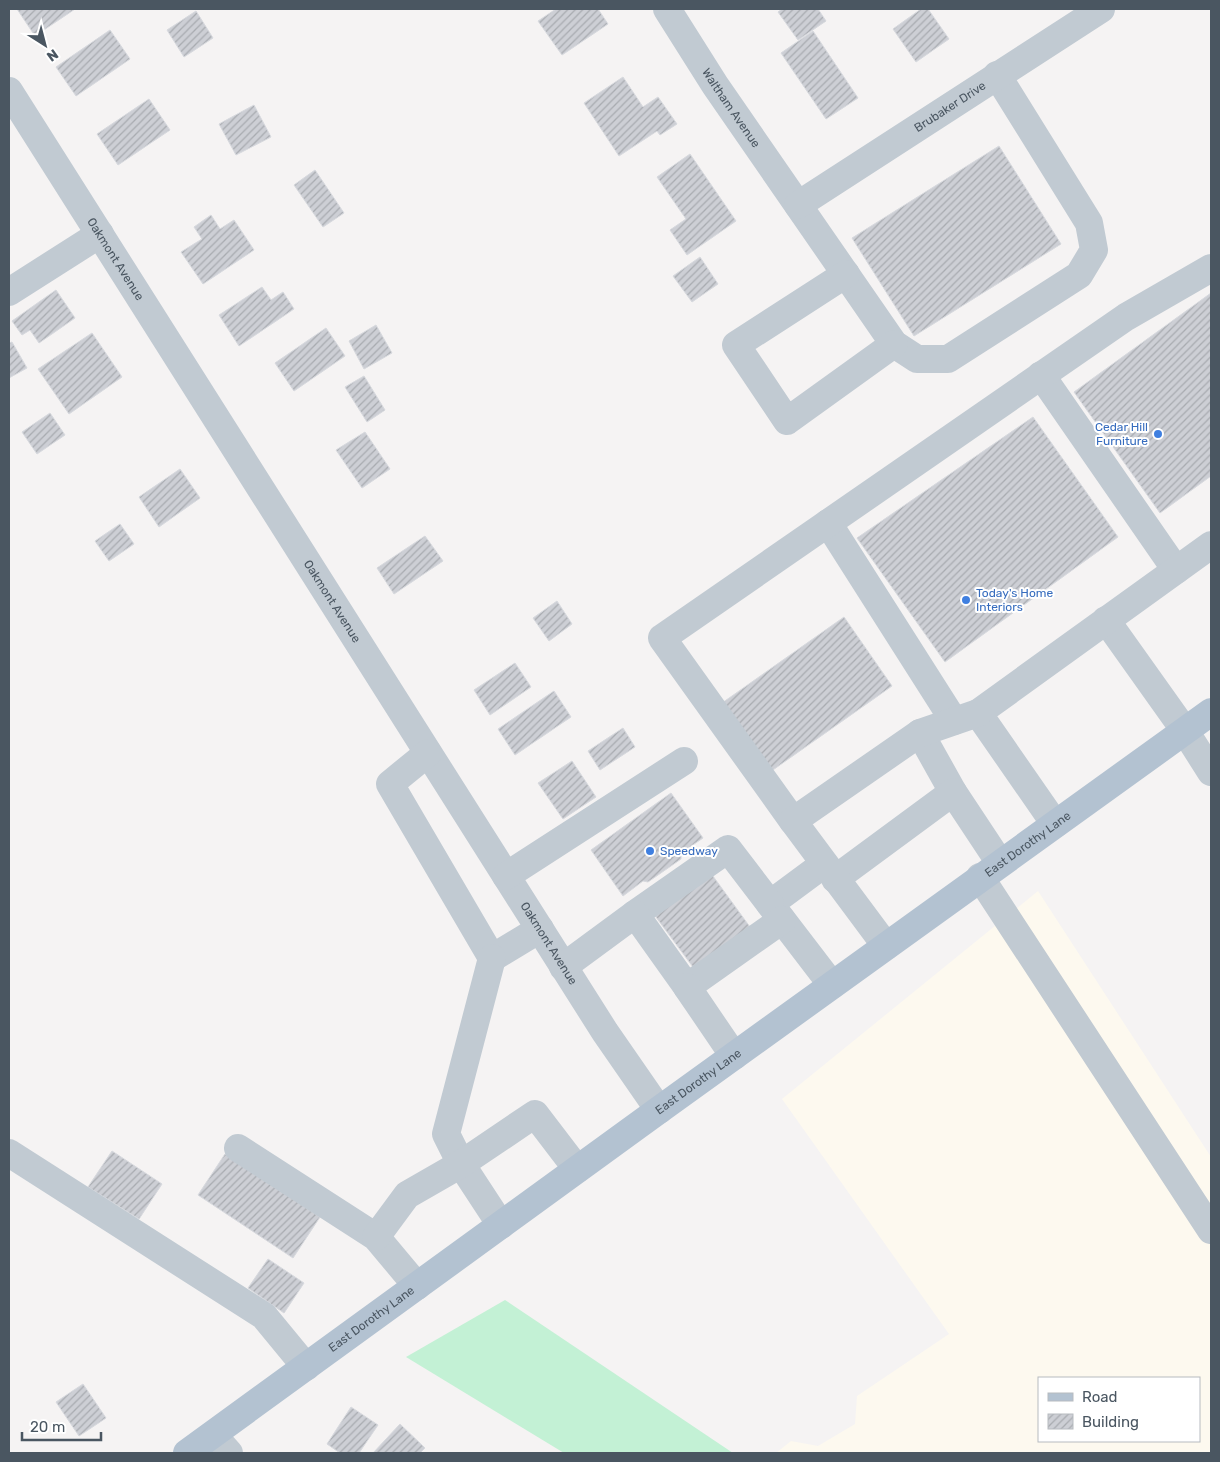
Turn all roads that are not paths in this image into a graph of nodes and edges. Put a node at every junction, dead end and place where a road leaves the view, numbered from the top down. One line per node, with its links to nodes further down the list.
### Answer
1 (667, 9): 5 (street, Waltham Avenue)
2 (1101, 9): 3 (street, Brubaker Drive)
3 (997, 75): 5 (street, Brubaker Drive); 10 (street)
4 (9, 90): 6 (street, Oakmont Avenue)
5 (798, 205): 8 (street, Waltham Avenue)
6 (100, 234): 9 (street); 20 (street, Oakmont Avenue)
7 (1211, 268): 11 (street)
8 (846, 274): 10 (street, Waltham Avenue); 10 (street)
9 (9, 292)
10 (894, 344)
11 (1041, 375): 12 (street); 14 (street)
12 (828, 523): 17 (street); 24 (street)
13 (1211, 545): 14 (street)
14 (1176, 570): 15 (street)
15 (1106, 620): 17 (street); 18 (street)
16 (1211, 712): 18 (main road, East Dorothy Lane)
17 (966, 717): 19 (street); 25 (street)
18 (1185, 731): 22 (street); 25 (main road, East Dorothy Lane)
19 (920, 732): 23 (street); 24 (street)
20 (428, 754): 28 (street, Oakmont Avenue); 33 (street)
21 (684, 760): 28 (street)
22 (1211, 772)
23 (953, 792): 26 (street); 27 (street)
24 (793, 822): 27 (street)
25 (1055, 824): 26 (main road, East Dorothy Lane)
26 (990, 870): 32 (main road, East Dorothy Lane); 44 (street)
27 (830, 871): 29 (street); 32 (street)
28 (506, 876): 31 (street, Oakmont Avenue)
29 (776, 912): 30 (street); 35 (street); 36 (street)
30 (635, 914): 34 (street); 36 (street)
31 (540, 929): 33 (street); 34 (street, Oakmont Avenue)
32 (886, 946): 35 (main road, East Dorothy Lane)
33 (492, 958): 41 (street)
34 (564, 967): 38 (street, Oakmont Avenue)
35 (832, 985): 37 (main road, East Dorothy Lane)
36 (687, 987): 37 (street)
37 (734, 1056): 38 (main road, East Dorothy Lane)
38 (659, 1110): 42 (main road, East Dorothy Lane)
39 (238, 1148): 45 (street)
40 (9, 1153): 47 (street)
41 (461, 1164): 42 (street); 43 (street); 45 (street)
42 (577, 1169): 43 (main road, East Dorothy Lane)
43 (501, 1225): 46 (main road, East Dorothy Lane)
44 (1211, 1230)
45 (376, 1237): 46 (street)
46 (417, 1286): 47 (main road, East Dorothy Lane)
47 (306, 1367): 48 (main road, East Dorothy Lane)
48 (221, 1444): 49 (main road, East Dorothy Lane)
49 (187, 1453)

